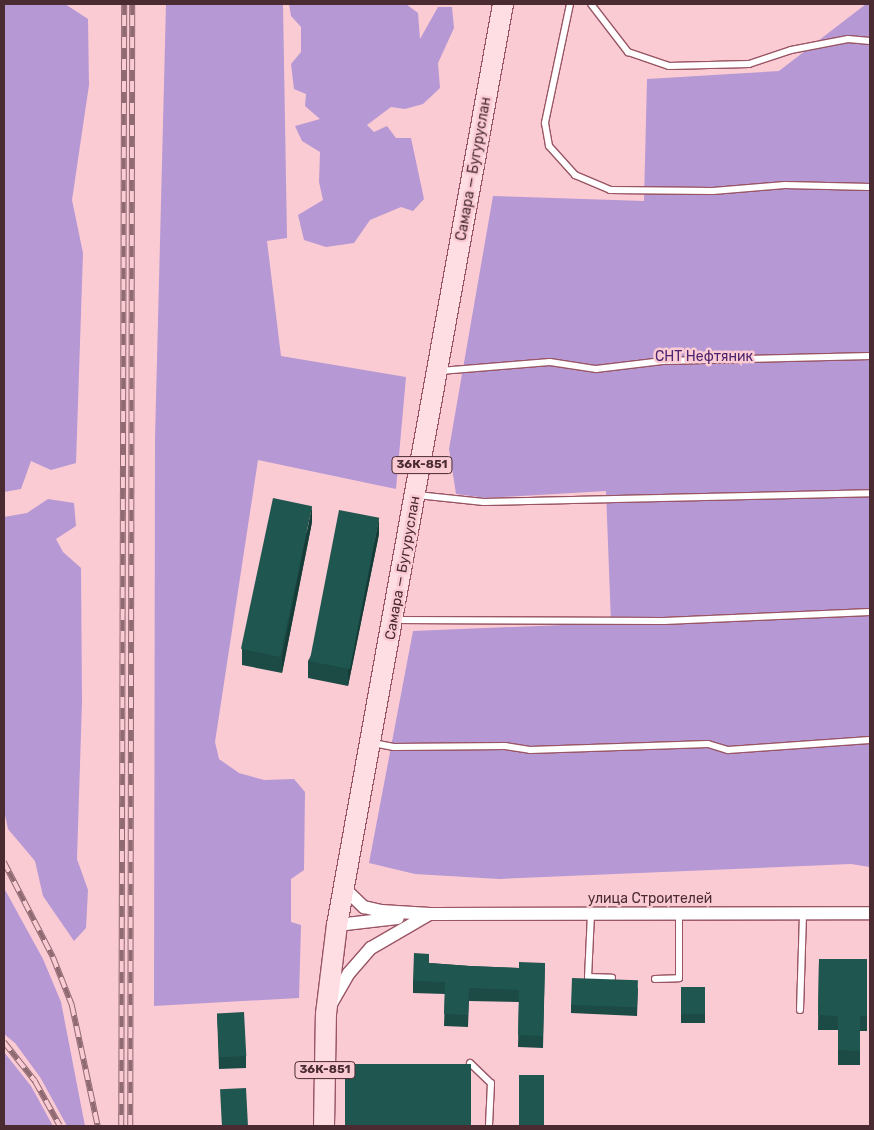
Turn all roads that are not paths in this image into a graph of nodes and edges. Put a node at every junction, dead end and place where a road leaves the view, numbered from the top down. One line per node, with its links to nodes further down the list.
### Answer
1 (503, 4): 7 (main road, Самара — Бугуруслан / 36К-851)
2 (570, 4): 5 (lane)
3 (591, 4): 4 (lane)
4 (870, 40)
5 (870, 187)
6 (870, 356): 7 (lane)
7 (438, 371): 9 (main road, Самара — Бугуруслан / 36К-851)
8 (870, 493): 9 (lane)
9 (416, 495): 11 (main road, Самара — Бугуруслан / 36К-851)
10 (870, 612): 11 (lane)
11 (394, 620): 13 (main road, Самара — Бугуруслан / 36К-851)
12 (870, 740): 13 (lane)
13 (371, 743): 14 (main road, Самара — Бугуруслан / 36К-851)
14 (344, 888): 16 (street); 20 (main road, Самара — Бугуруслан / 36К-851)
15 (870, 913): 19 (street, улица Строителей)
16 (430, 914): 17 (street, улица Строителей); 20 (street); 24 (street)
17 (591, 914): 18 (street, улица Строителей); 21 (lane)
18 (679, 914): 19 (street, улица Строителей); 22 (lane)
19 (803, 914): 23 (lane)
20 (338, 925): 24 (main road, Самара — Бугуруслан / 36К-851)
21 (612, 978)
22 (655, 978)
23 (800, 1010)
24 (326, 1014): 26 (main road, 36К-851)
25 (470, 1063): 27 (lane)
26 (324, 1126)
27 (490, 1126)

